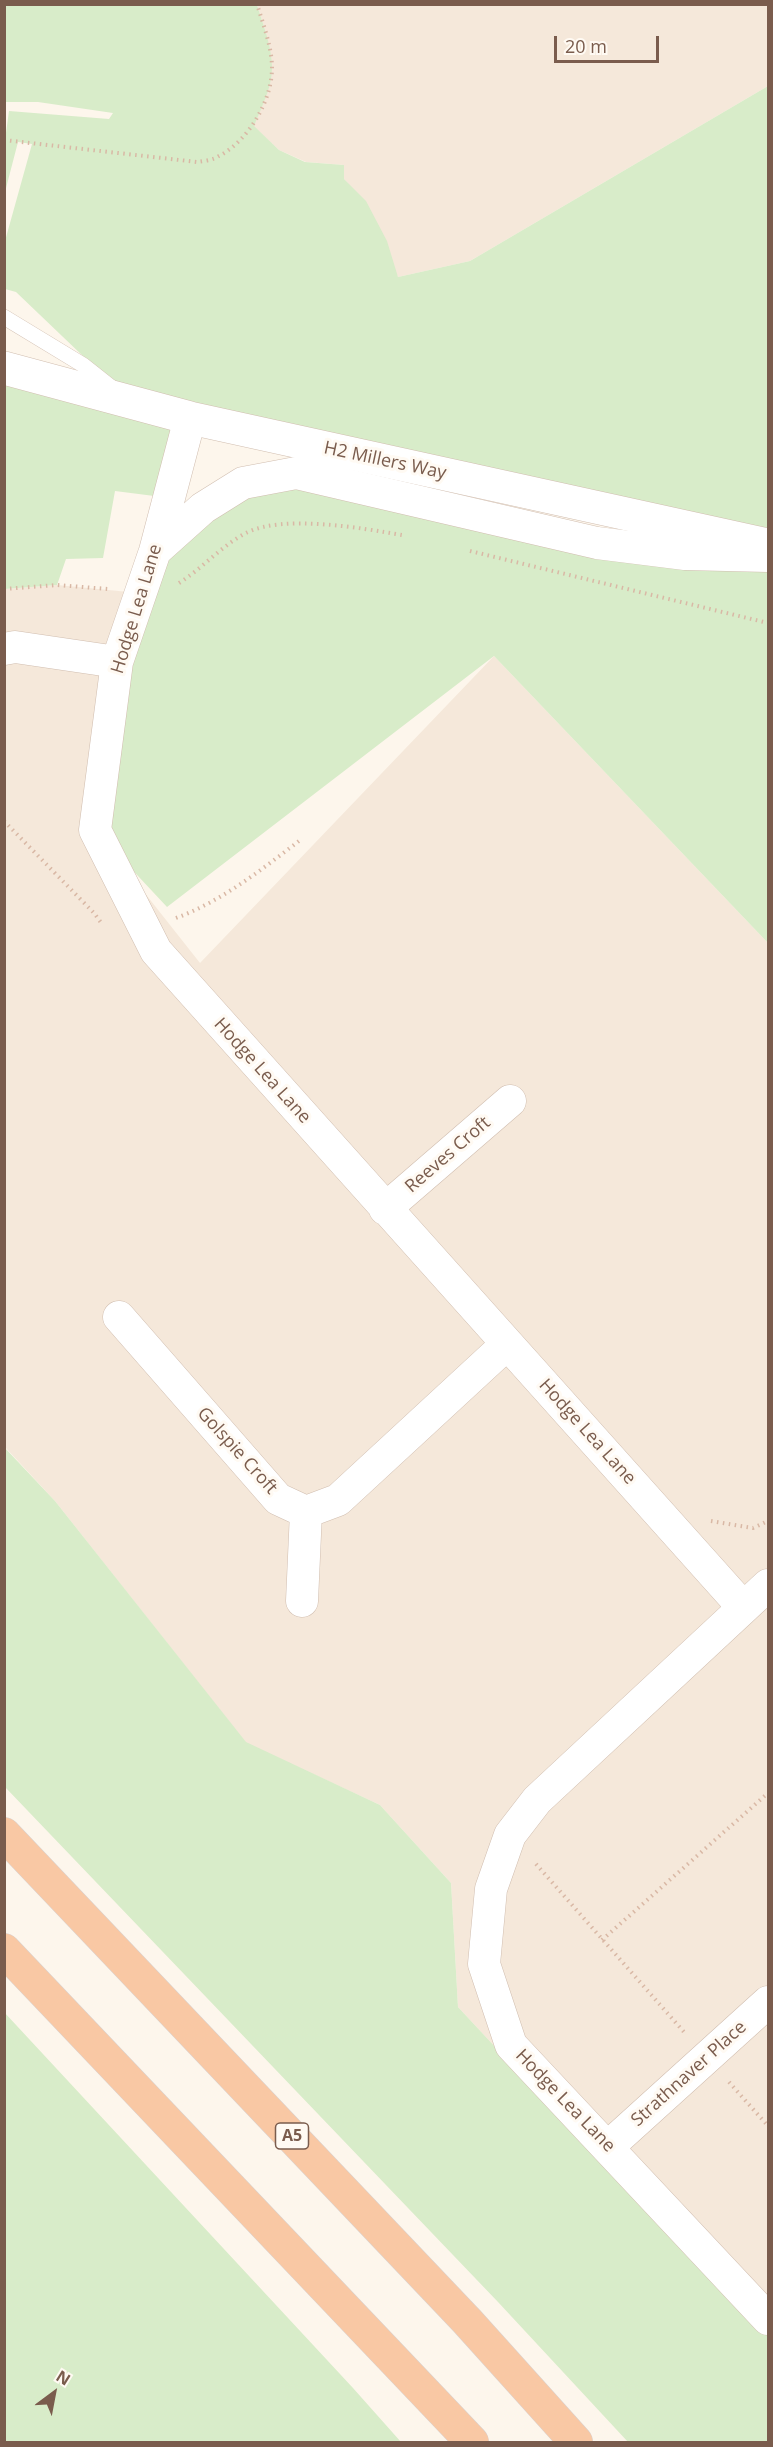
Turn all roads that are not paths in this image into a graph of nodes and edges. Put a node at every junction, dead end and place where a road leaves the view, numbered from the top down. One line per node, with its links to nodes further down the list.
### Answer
1 (4, 317): 3 (lane)
2 (4, 368): 3 (street, H2 Millers Way)
3 (132, 403): 4 (street, H2 Millers Way)
4 (190, 418): 5 (street, H2 Millers Way); 6 (street, Hodge Lea Lane)
5 (768, 545)
6 (155, 550): 7 (street); 9 (street, Hodge Lea Lane)
7 (768, 556)
8 (4, 649): 9 (street)
9 (117, 662): 11 (street, Hodge Lea Lane)
10 (510, 1101): 11 (street, Reeves Croft)
11 (385, 1209): 13 (street, Hodge Lea Lane)
12 (119, 1317): 14 (street, Golspie Croft)
13 (507, 1344): 14 (street); 17 (street, Hodge Lea Lane)
14 (306, 1512): 16 (street)
15 (768, 1585): 17 (street, Hodge Lea Lane)
16 (302, 1601)
17 (743, 1607): 21 (street, Hodge Lea Lane)
18 (4, 1834): 24 (highway, A5)
19 (4, 1950): 23 (highway)
20 (768, 2002): 21 (street, Strathnaver Place)
21 (609, 2146): 22 (street, Hodge Lea Lane)
22 (768, 2319)
23 (471, 2442)
24 (576, 2442)

